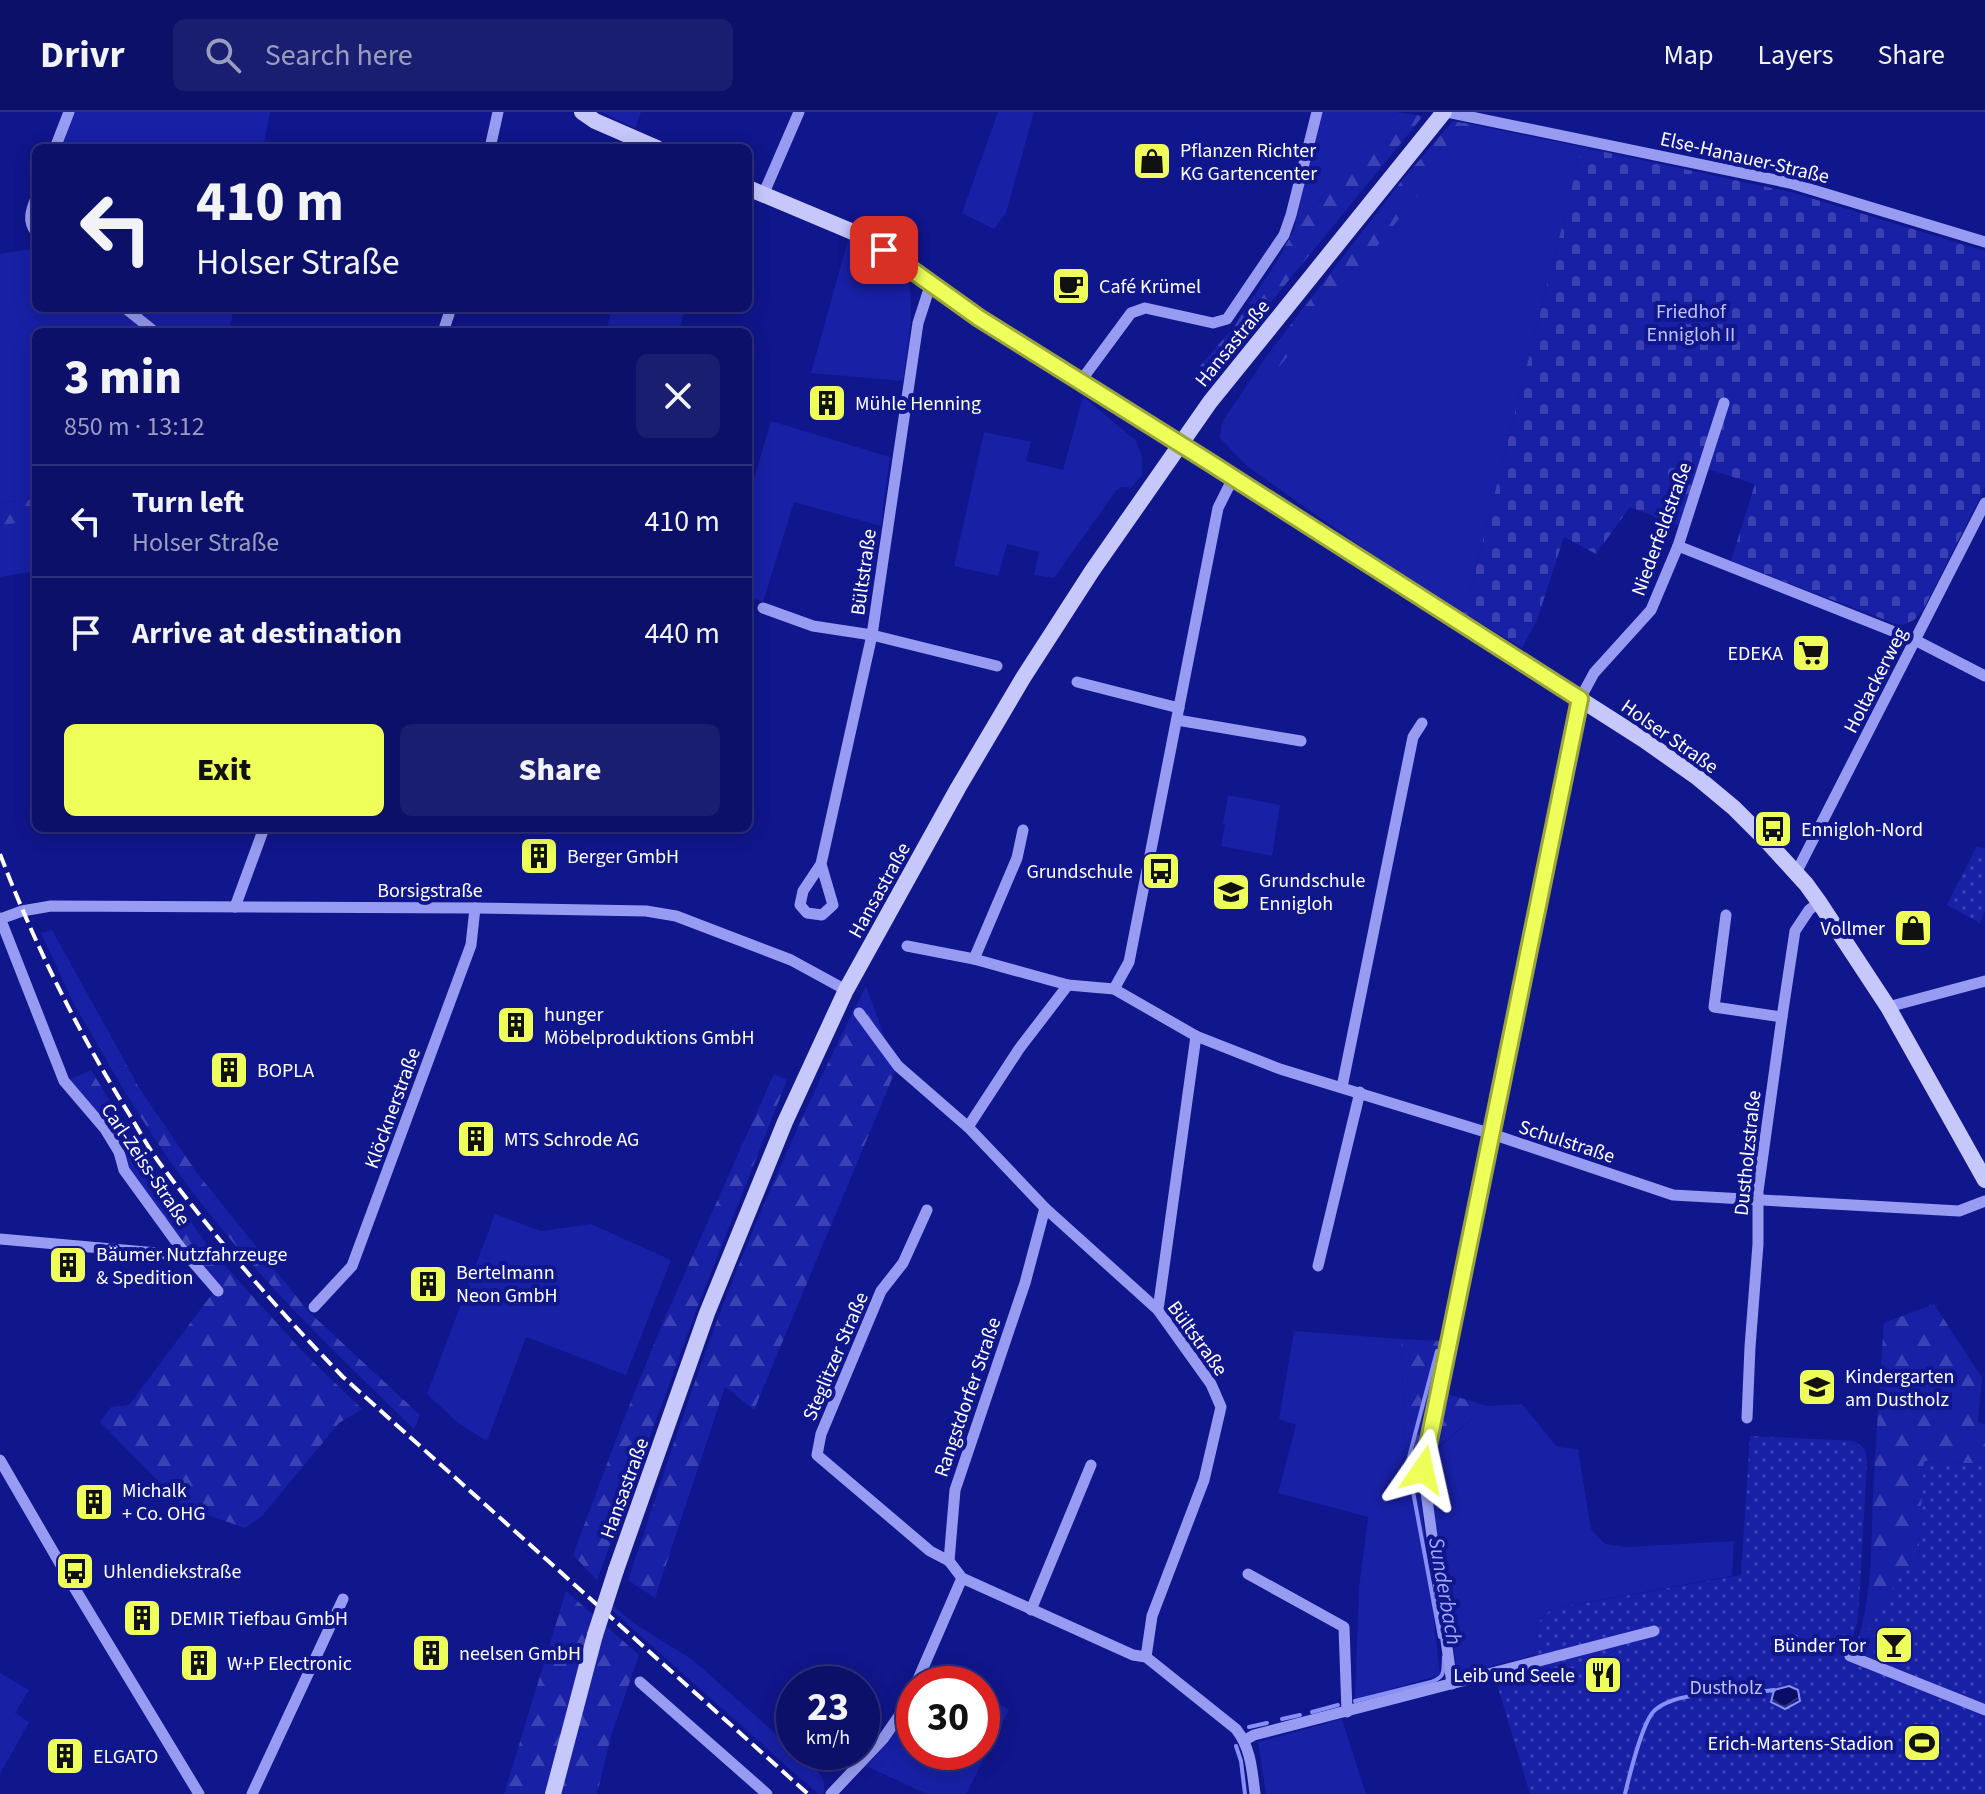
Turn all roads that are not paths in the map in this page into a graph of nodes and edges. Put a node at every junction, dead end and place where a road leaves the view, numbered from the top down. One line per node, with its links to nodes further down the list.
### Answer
1 (69, 112): 7 (street)
2 (498, 112): 8 (street)
3 (582, 112): 9 (main road)
4 (799, 112): 10 (street)
5 (1317, 112): 15 (street)
6 (1442, 115): 11 (street, Else-Hanauer-Straße); 17 (main road, Hansastraße)
7 (57, 144)
8 (491, 144)
9 (648, 144)
10 (756, 191): 12 (main road, Holser Straße)
11 (1985, 242)
12 (931, 283): 15 (main road, Holser Straße); 22 (street, Bültstraße)
13 (130, 312): 14 (street)
14 (150, 328)
15 (1080, 382): 17 (main road, Holser Straße)
16 (1724, 403): 20 (street, Niederfeldstraße)
17 (1180, 444): 18 (main road, Holser Straße); 45 (main road, Hansastraße)
18 (1233, 478): 27 (main road, Holser Straße); 28 (street)
19 (1985, 503): 23 (street, Holtackerweg)
20 (1678, 546): 23 (street); 27 (street, Niederfeldstraße)
21 (763, 608): 22 (street)
22 (872, 635): 24 (street); 33 (street, Bültstraße)
23 (1915, 640): 25 (street); 34 (street, Holtackerweg)
24 (997, 666)
25 (1985, 676)
26 (1077, 682): 28 (street)
27 (1580, 699): 34 (main road, Holser Straße); 53 (street, Niederfeldstraße)
28 (1178, 714): 30 (street); 44 (street)
29 (1422, 723): 50 (street)
30 (1301, 741)
31 (1023, 830): 41 (street)
32 (263, 832): 36 (street)
33 (821, 864)
34 (1796, 873): 35 (main road, Holser Straße)
35 (1819, 902): 46 (main road, Holser Straße); 48 (street, Dustholzstraße)
36 (235, 907): 37 (street, Borsigstraße); 39 (street, Borsigstraße)
37 (475, 908): 45 (street, Borsigstraße); 63 (street, Klöcknerstraße)
38 (1726, 915): 48 (street)
39 (0, 919): 60 (street, Carl-Zeiss-Straße)
40 (907, 946): 41 (street, Schulstraße)
41 (974, 959): 43 (street, Schulstraße)
42 (1985, 981): 46 (street)
43 (1068, 985): 44 (street, Schulstraße); 52 (street)
44 (1114, 989): 49 (street, Schulstraße)
45 (846, 990): 85 (main road, Hansastraße, bridge)
46 (1888, 1007): 54 (main road, Holser Straße)
47 (859, 1013): 52 (street, Bültstraße)
48 (1782, 1017): 55 (street, Dustholzstraße)
49 (1196, 1036): 50 (street, Schulstraße); 64 (street)
50 (1342, 1087): 51 (street, Schulstraße)
51 (1360, 1092): 53 (street, Schulstraße); 61 (street)
52 (968, 1127): 57 (street, Bültstraße)
53 (1492, 1134): 55 (street, Schulstraße); 78 (street, Niederfeldstraße)
54 (1985, 1180)
55 (1758, 1201): 56 (street, Schulstraße); 65 (street, Dustholzstraße)
56 (1985, 1201)
57 (1045, 1208): 64 (street, Bültstraße); 68 (street, Rangstdorfer Straße)
58 (927, 1210): 68 (street, Steglitzer Straße)
59 (0, 1239): 60 (street)
60 (180, 1247): 62 (street, Carl-Zeiss-Straße)
61 (1318, 1266)
62 (218, 1291)
63 (314, 1307)
64 (1158, 1310): 75 (street, Bültstraße)
65 (1747, 1418)
66 (0, 1460): 83 (street)
67 (1091, 1465): 72 (street)
68 (949, 1561): 70 (street)
69 (1248, 1574): 80 (street)
70 (962, 1578): 72 (street); 76 (street)
71 (343, 1599): 84 (street)
72 (1031, 1610): 75 (street)
73 (1654, 1631): 78 (street)
74 (1850, 1656): 79 (street)
75 (1146, 1657): 82 (street)
76 (924, 1666)
77 (640, 1682): 86 (street)
78 (1452, 1684): 80 (street)
79 (1985, 1710)
80 (1347, 1712): 82 (street)
81 (896, 1720): 87 (street)
82 (1245, 1740): 88 (street)
83 (199, 1794)
84 (252, 1794)
85 (553, 1794)
86 (767, 1794)
87 (831, 1794)
88 (1255, 1794)

